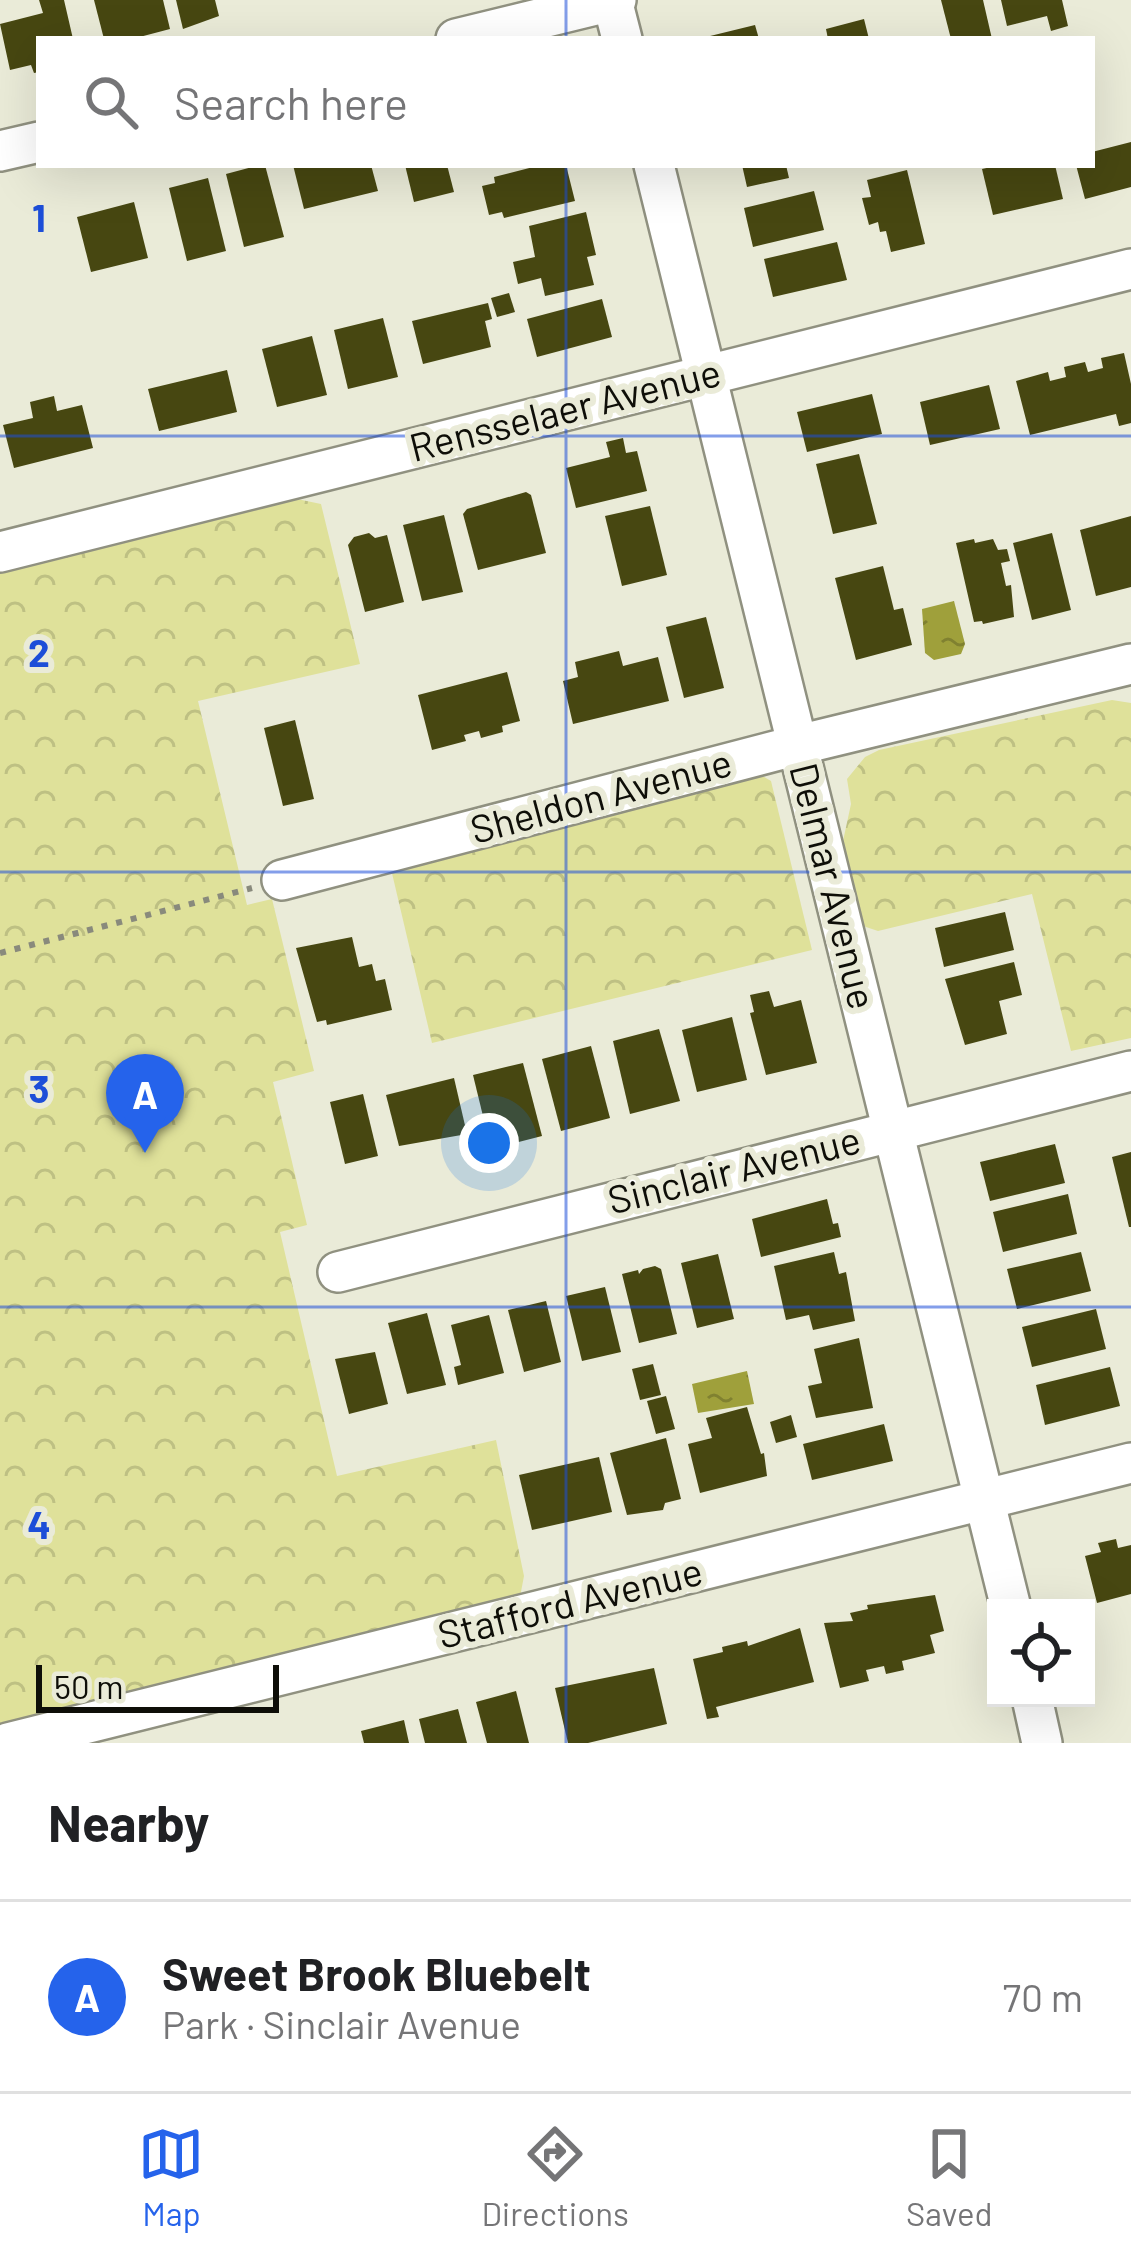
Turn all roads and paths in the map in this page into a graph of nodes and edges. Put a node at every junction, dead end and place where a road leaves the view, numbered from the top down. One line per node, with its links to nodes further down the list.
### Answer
1 (614, 0): 2 (street); 3 (street)
2 (468, 36)
3 (621, 36)
4 (36, 143): 5 (street)
5 (0, 151)
6 (654, 168): 8 (street, Delmar Avenue)
7 (1131, 269): 8 (street, Rensselaer Avenue)
8 (706, 375): 9 (street, Rensselaer Avenue); 11 (street, Delmar Avenue)
9 (0, 552)
10 (1131, 664): 11 (street, Sheldon Avenue)
11 (798, 745): 12 (street, Sheldon Avenue); 15 (street, Delmar Avenue)
12 (282, 880): 13 (path)
13 (0, 953)
14 (1131, 1071): 15 (street, Sinclair Avenue)
15 (893, 1130): 16 (street, Sinclair Avenue); 18 (street, Delmar Avenue)
16 (338, 1272)
17 (1131, 1463): 18 (street, Stafford Avenue)
18 (985, 1499): 19 (street, Delmar Avenue); 21 (street, Stafford Avenue)
19 (1009, 1599)
20 (1034, 1707): 22 (street)
21 (8, 1743)
22 (1042, 1743)

